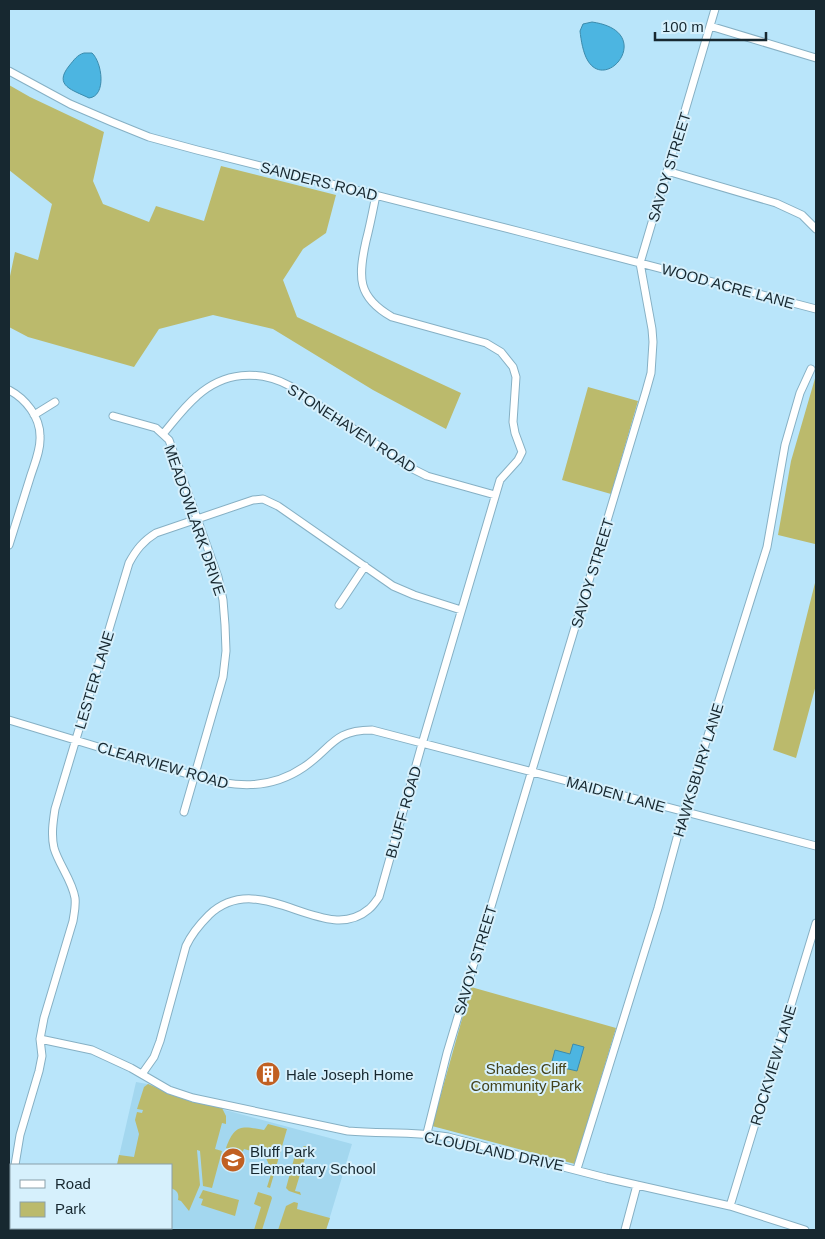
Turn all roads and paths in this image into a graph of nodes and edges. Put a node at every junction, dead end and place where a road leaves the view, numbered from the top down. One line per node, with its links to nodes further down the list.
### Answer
1 (715, 9): 2 (street, SAVOY STREET)
2 (710, 26): 3 (street); 5 (street, SAVOY STREET)
3 (816, 58)
4 (9, 71): 6 (street, SANDERS ROAD)
5 (667, 171): 7 (street); 8 (street, SAVOY STREET)
6 (376, 195): 8 (street, SANDERS ROAD); 16 (street, BLUFF ROAD)
7 (816, 228)
8 (640, 262): 9 (street, WOOD ACRE LANE); 25 (street, SAVOY STREET)
9 (816, 309)
10 (811, 369): 28 (street, HAWKSBURY LANE)
11 (9, 390): 13 (street)
12 (55, 402): 13 (street)
13 (34, 415): 18 (street)
14 (113, 416): 15 (street)
15 (163, 434): 16 (street, STONEHAVEN ROAD); 17 (street, MEADOWLARK DRIVE)
16 (495, 495): 21 (street, BLUFF ROAD)
17 (197, 518): 19 (street, LESTER LANE); 23 (street, LESTER LANE); 26 (street, MEADOWLARK DRIVE)
18 (9, 545)
19 (365, 566): 20 (street); 21 (street, LESTER LANE)
20 (339, 605)
21 (461, 610): 24 (street, BLUFF ROAD)
22 (9, 720): 23 (street, CLEARVIEW ROAD)
23 (76, 740): 26 (street, CLEARVIEW ROAD); 31 (street, LESTER LANE)
24 (422, 744): 25 (street, CLEARVIEW ROAD); 26 (street, CLEARVIEW ROAD); 32 (street, BLUFF ROAD)
25 (532, 772): 28 (street, MAIDEN LANE); 33 (street, SAVOY STREET)
26 (194, 776): 27 (street, MEADOWLARK DRIVE)
27 (184, 812)
28 (684, 812): 29 (street, MAIDEN LANE); 35 (street, HAWKSBURY LANE)
29 (816, 846)
30 (816, 923): 37 (street, ROCKVIEW LANE)
31 (40, 1039): 32 (street, CLOUDLAND DRIVE); 34 (street, LESTER LANE)
32 (142, 1074): 33 (street, CLOUDLAND DRIVE)
33 (427, 1134): 35 (street, CLOUDLAND DRIVE)
34 (15, 1164)
35 (576, 1169): 36 (street, CLOUDLAND DRIVE)
36 (637, 1185): 37 (street, CLOUDLAND DRIVE); 40 (street)
37 (730, 1206): 41 (street, CLOUDLAND DRIVE)
38 (10, 1208): 39 (street)
39 (9, 1221)
40 (624, 1230)
41 (805, 1230)

